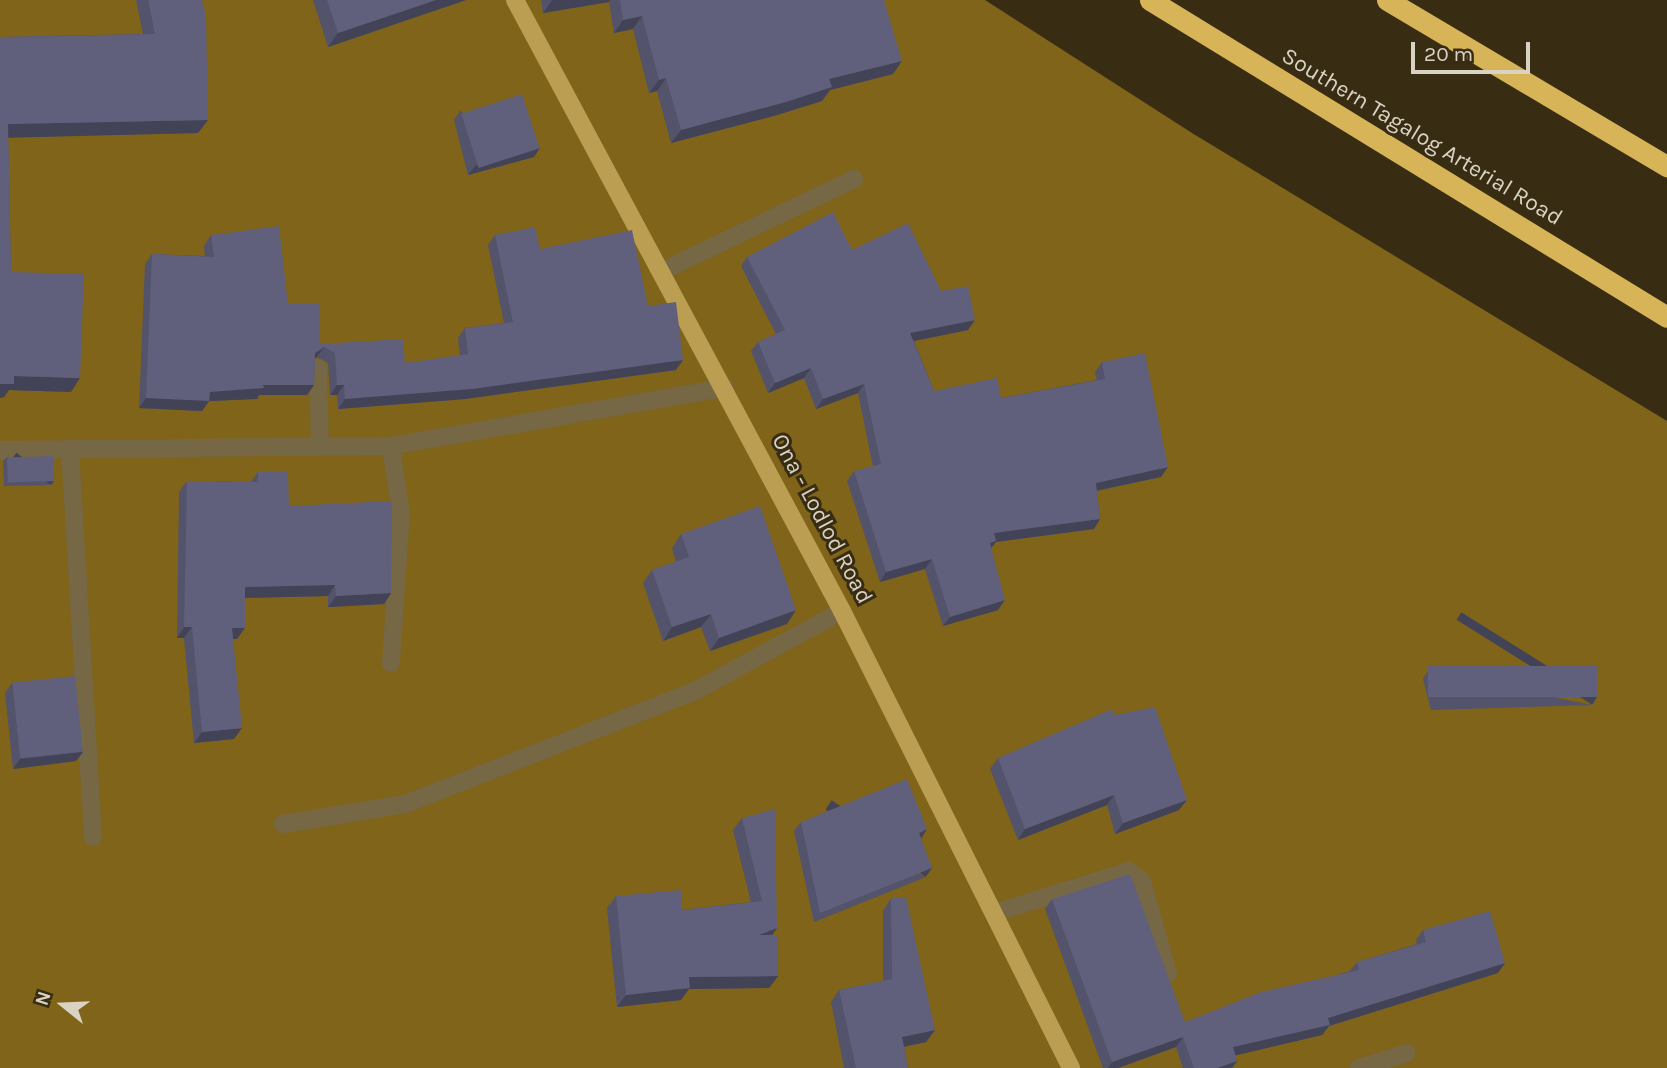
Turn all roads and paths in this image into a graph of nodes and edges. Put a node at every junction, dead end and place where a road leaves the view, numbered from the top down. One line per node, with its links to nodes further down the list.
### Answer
1 (515, 0): 6 (main road, Ona - Lodlod Road)
2 (1150, 0): 7 (highway, Southern Tagalog Arterial Road)
3 (1387, 0): 4 (highway)
4 (1667, 166)
5 (854, 179): 6 (street)
6 (662, 271): 9 (main road, Ona - Lodlod Road)
7 (1667, 317)
8 (318, 368): 10 (street)
9 (725, 388): 11 (street); 14 (main road, Ona - Lodlod Road)
10 (320, 446): 11 (street); 12 (street)
11 (391, 446): 15 (street)
12 (70, 449): 13 (street); 17 (street)
13 (0, 450)
14 (842, 611): 16 (street); 18 (main road, Ona - Lodlod Road)
15 (391, 663)
16 (283, 824)
17 (93, 837)
18 (994, 913): 19 (street); 21 (main road, Ona - Lodlod Road)
19 (1168, 973)
20 (1407, 1053): 22 (street)
21 (1071, 1068)
22 (1359, 1068)

